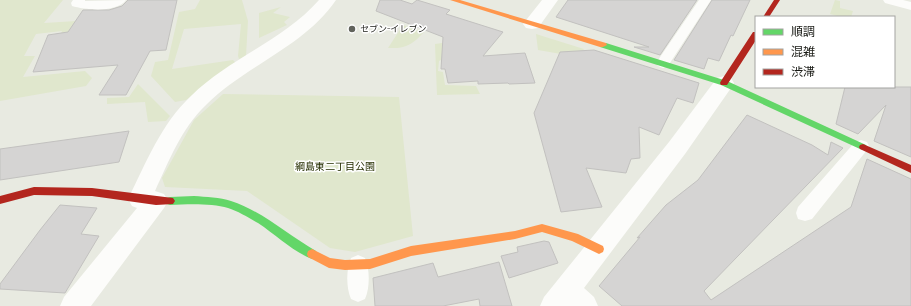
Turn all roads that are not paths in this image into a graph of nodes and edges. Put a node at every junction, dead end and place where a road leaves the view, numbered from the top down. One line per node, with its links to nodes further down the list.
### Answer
1 (79, 0): 2 (lane)
2 (120, 0)
3 (328, 0): 18 (street)
4 (453, 0): 11 (street)
5 (550, 0): 11 (street)
6 (705, 0): 13 (lane)
7 (777, 0): 10 (street)
8 (889, 0): 9 (lane)
9 (911, 6)
10 (767, 16)
11 (532, 24): 13 (street)
12 (755, 36): 14 (street)
13 (663, 63): 14 (street)
14 (724, 84): 15 (street); 20 (street)
15 (861, 146): 16 (street); 19 (lane)
16 (911, 169)
17 (0, 200): 18 (street)
18 (148, 200): 21 (street); 24 (street)
19 (805, 213)
20 (598, 249): 21 (street); 23 (street)
21 (358, 264): 22 (lane)
22 (358, 292)
23 (568, 301)
24 (74, 306)

